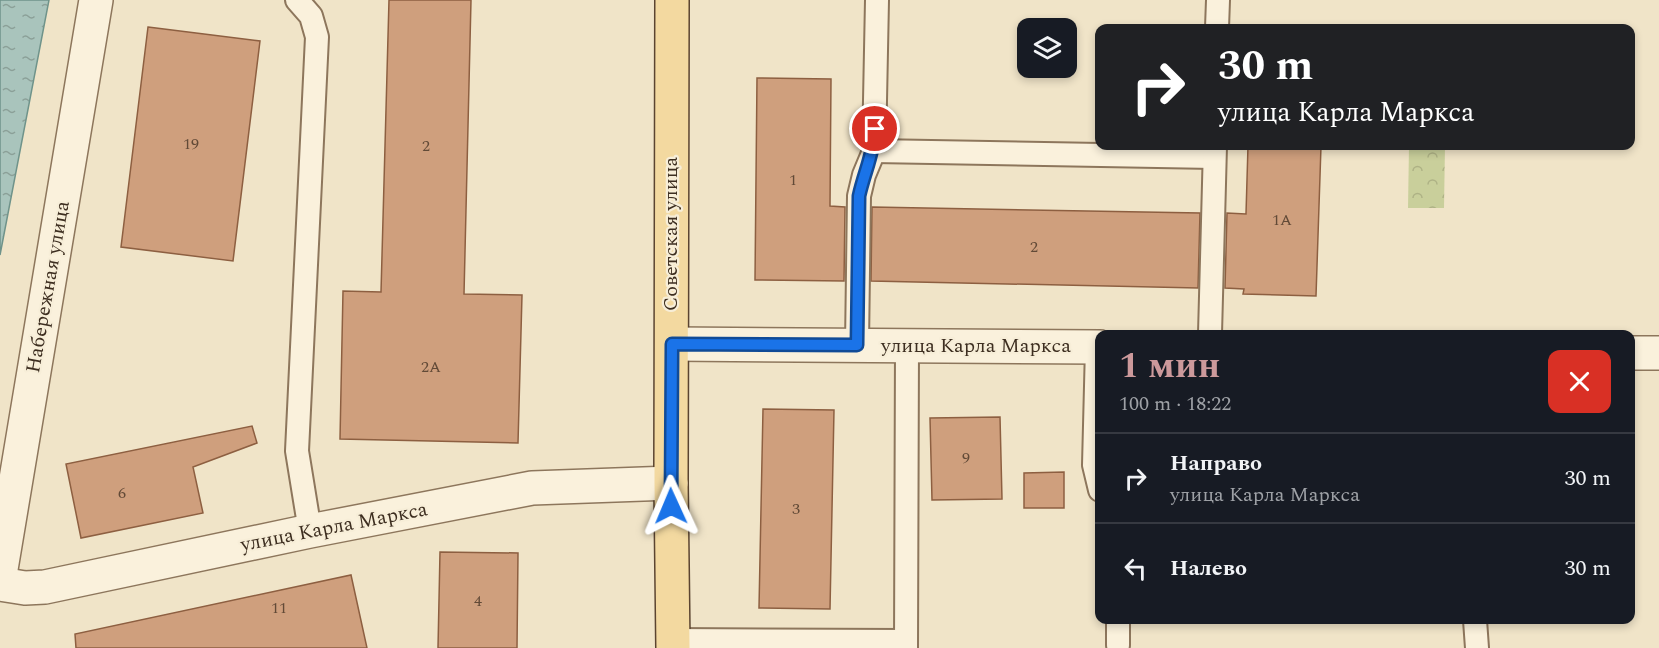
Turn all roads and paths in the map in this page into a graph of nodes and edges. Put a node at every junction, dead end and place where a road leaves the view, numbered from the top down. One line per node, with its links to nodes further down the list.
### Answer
1 (96, 0): 20 (street, Набережная улица)
2 (297, 0): 19 (lane)
3 (672, 0): 10 (main road, Советская улица)
4 (877, 0): 7 (lane)
5 (1218, 0): 6 (lane)
6 (1217, 24)
7 (874, 151): 8 (lane); 11 (lane)
8 (1214, 151): 9 (lane)
9 (1210, 330)
10 (672, 344): 11 (street, улица Карла Маркса); 18 (main road, Советская улица)
11 (857, 345): 12 (street, улица Карла Маркса)
12 (908, 346): 13 (street, улица Карла Маркса); 25 (lane)
13 (1095, 346)
14 (1635, 353): 15 (street)
15 (1659, 353)
16 (1095, 435): 17 (lane)
17 (1095, 469)
18 (670, 483): 19 (street, улица Карла Маркса); 24 (main road, Советская улица)
19 (310, 531): 21 (street, улица Карла Маркса)
20 (0, 575)
21 (0, 584)
22 (1118, 624): 26 (lane)
23 (1475, 624): 27 (lane)
24 (673, 644): 25 (lane)
25 (906, 644)
26 (1118, 645)
27 (1477, 648)

